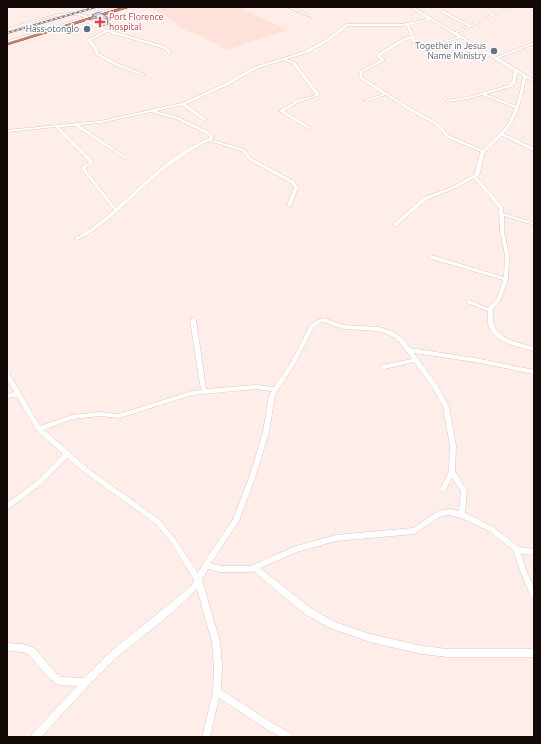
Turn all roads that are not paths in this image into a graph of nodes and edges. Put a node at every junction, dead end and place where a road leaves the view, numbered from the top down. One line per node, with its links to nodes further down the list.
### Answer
1 (120, 7): 12 (street)
2 (128, 7): 12 (highway)
3 (288, 7): 11 (street)
4 (412, 7): 13 (street)
5 (486, 7): 10 (street)
6 (510, 7): 10 (street)
7 (528, 7): 8 (street)
8 (534, 9)
9 (442, 12): 15 (street)
10 (492, 15): 15 (street)
11 (312, 16)
12 (86, 18): 16 (street); 17 (street); 21 (highway)
13 (431, 19): 14 (street); 18 (street)
14 (407, 24): 19 (street); 27 (street)
15 (470, 26): 18 (street)
16 (7, 30)
17 (105, 30): 24 (street); 29 (street)
18 (455, 33): 20 (street)
19 (412, 37): 23 (street); 33 (street)
20 (461, 37): 23 (street); 26 (street)
21 (7, 43)
22 (534, 43): 26 (street)
23 (423, 48): 25 (street)
24 (170, 52)
25 (436, 55)
26 (497, 58): 28 (street)
27 (285, 59): 37 (street); 43 (street)
28 (516, 70): 30 (street); 34 (street)
29 (144, 75)
30 (525, 75): 32 (street); 38 (street)
31 (534, 75): 32 (street)
32 (532, 80)
33 (386, 94): 35 (street); 48 (street)
34 (483, 94): 36 (street); 38 (street)
35 (365, 101)
36 (448, 101)
37 (183, 104): 39 (street); 40 (street)
38 (517, 108): 45 (street)
39 (152, 111): 41 (street); 46 (street)
40 (205, 120)
41 (76, 125): 42 (street); 49 (street)
42 (57, 127): 44 (street); 52 (street)
43 (309, 128)
44 (7, 131)
45 (502, 134): 47 (street); 48 (street)
46 (210, 139): 51 (street); 52 (street)
47 (534, 150)
48 (484, 152): 50 (street)
49 (125, 158)
50 (475, 177): 53 (street); 55 (street)
51 (289, 205)
52 (116, 210): 56 (street)
53 (501, 214): 54 (street); 58 (street)
54 (534, 224)
55 (394, 225)
56 (77, 239)
57 (431, 257): 58 (street)
58 (506, 279): 60 (street)
59 (469, 302): 60 (street)
60 (490, 309): 62 (street)
61 (194, 320): 69 (street)
62 (534, 349)
63 (407, 350): 64 (street); 66 (street); 68 (street)
64 (414, 360): 65 (street); 74 (street)
65 (384, 367)
66 (534, 371)
67 (7, 375): 70 (street)
68 (276, 389): 69 (street); 80 (street)
69 (204, 392): 72 (street)
70 (18, 394): 71 (street); 72 (street)
71 (7, 396)
72 (39, 429): 73 (street)
73 (67, 454): 76 (street); 82 (street)
74 (452, 472): 75 (street); 77 (street)
75 (443, 489)
76 (7, 507)
77 (462, 515): 78 (street); 81 (street)
78 (516, 549): 79 (street); 83 (street)
79 (534, 552)
80 (206, 566): 81 (street); 82 (street)
81 (254, 568): 85 (street)
82 (198, 580): 86 (street); 87 (street)
83 (534, 594)
84 (7, 647): 86 (street)
85 (534, 653)
86 (86, 682): 88 (street)
87 (218, 692): 89 (street); 90 (street)
88 (35, 737)
89 (206, 737)
90 (289, 737)

